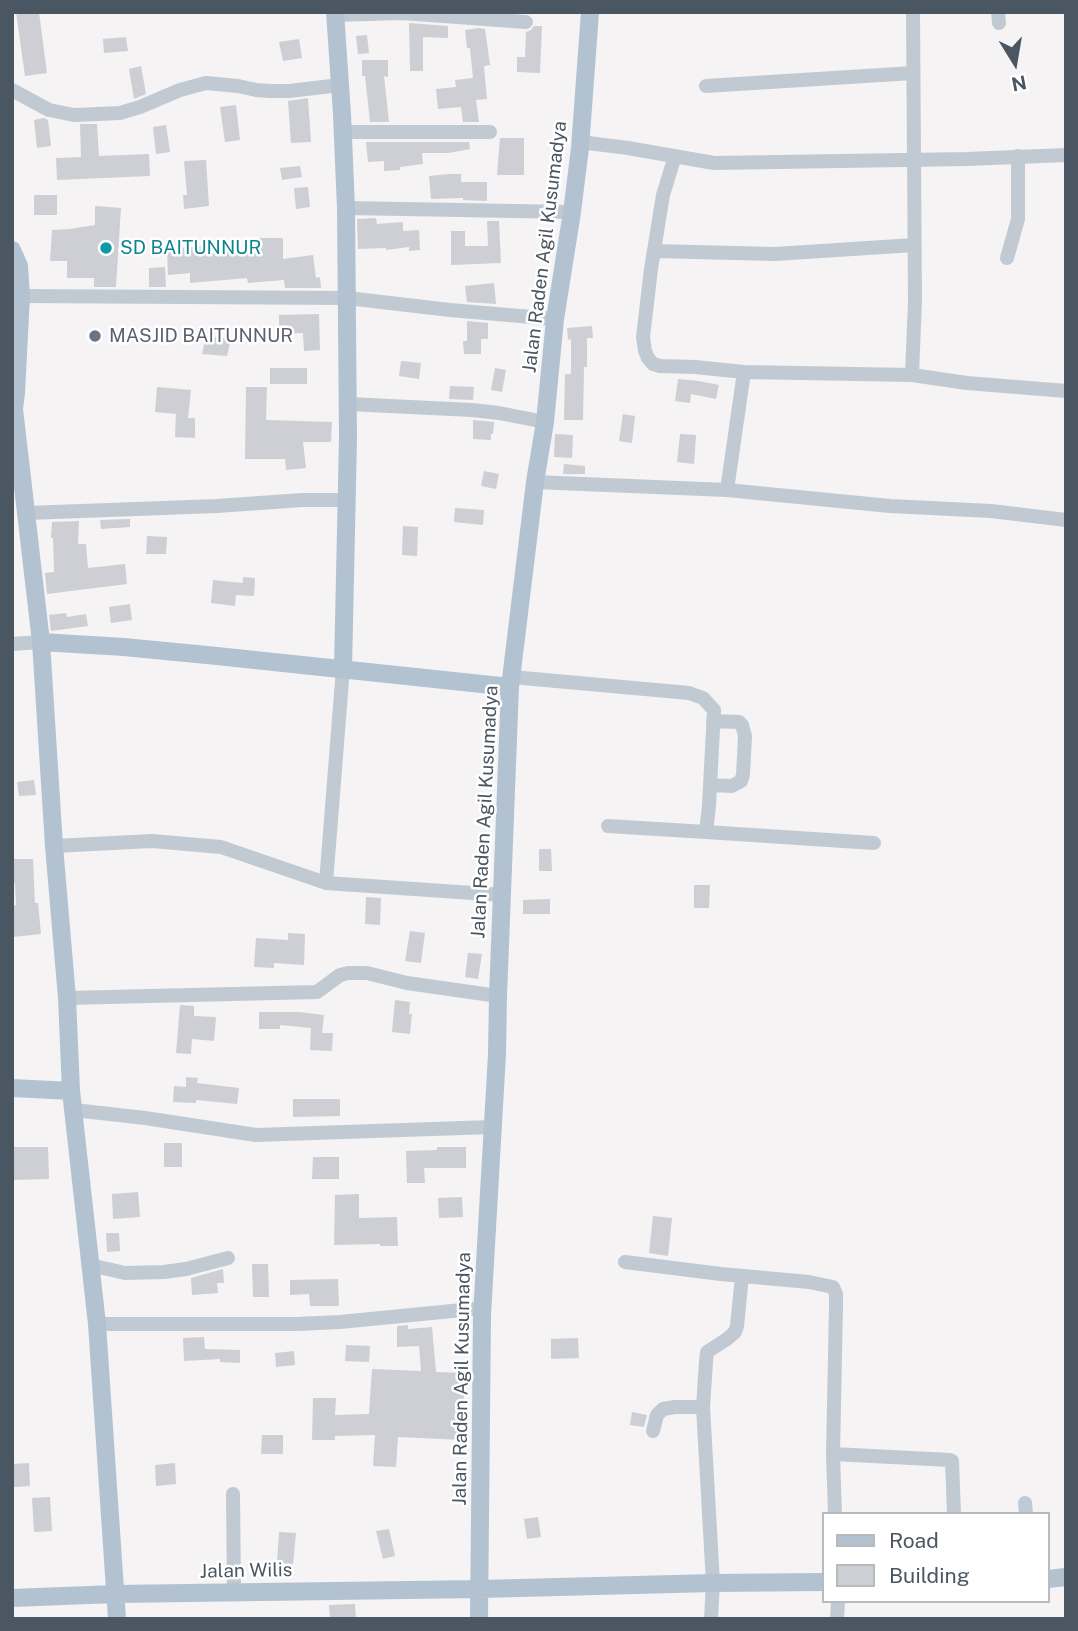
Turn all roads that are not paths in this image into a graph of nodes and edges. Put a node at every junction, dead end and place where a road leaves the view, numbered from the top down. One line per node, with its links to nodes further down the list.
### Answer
1 (590, 12): 11 (main road, Jalan Raden Agil Kusumadya)
2 (913, 12): 5 (street)
3 (335, 14): 4 (street); 6 (main road)
4 (526, 22)
5 (914, 73): 7 (street); 15 (street)
6 (340, 85): 8 (street); 9 (main road)
7 (706, 86)
8 (12, 90)
9 (343, 132): 10 (street); 16 (main road)
10 (490, 132)
11 (580, 142): 13 (street); 17 (main road, Jalan Raden Agil Kusumadya)
12 (1066, 155): 14 (street)
13 (675, 156): 15 (street); 20 (street)
14 (1018, 156): 15 (street); 21 (street)
15 (915, 160): 18 (street)
16 (346, 208): 17 (street); 23 (main road)
17 (572, 212): 24 (main road, Jalan Raden Agil Kusumadya)
18 (914, 245): 20 (street); 26 (street)
19 (12, 250): 22 (main road)
20 (655, 251): 25 (street)
21 (1007, 258)
22 (21, 296): 23 (street); 29 (main road)
23 (347, 298): 24 (street); 28 (main road)
24 (555, 318): 30 (main road, Jalan Raden Agil Kusumadya)
25 (744, 372): 26 (street); 32 (street)
26 (912, 375): 27 (street)
27 (1066, 391)
28 (348, 404): 30 (street); 33 (main road)
29 (13, 411): 34 (main road)
30 (545, 422): 31 (main road, Jalan Raden Agil Kusumadya)
31 (535, 482): 32 (street); 39 (main road, Jalan Raden Agil Kusumadya)
32 (727, 490): 35 (street)
33 (346, 500): 34 (street); 38 (main road)
34 (27, 513): 36 (main road)
35 (1066, 520)
36 (41, 642): 37 (street); 38 (main road); 45 (main road)
37 (12, 644)
38 (343, 668): 39 (main road); 46 (street)
39 (511, 682): 40 (street); 47 (main road, Jalan Raden Agil Kusumadya)
40 (713, 722): 41 (street); 41 (street)
41 (710, 785): 43 (street)
42 (608, 826): 43 (street)
43 (706, 832): 44 (street)
44 (874, 843)
45 (54, 846): 46 (street); 49 (main road)
46 (326, 883): 47 (street)
47 (502, 895): 48 (main road, Jalan Raden Agil Kusumadya)
48 (498, 996): 49 (street); 53 (main road, Jalan Raden Agil Kusumadya)
49 (67, 998): 51 (main road)
50 (12, 1088): 51 (main road)
51 (71, 1091): 52 (main road)
52 (74, 1110): 53 (street); 56 (main road)
53 (492, 1127): 58 (main road, Jalan Raden Agil Kusumadya)
54 (228, 1258): 56 (street)
55 (625, 1262): 57 (street)
56 (90, 1265): 59 (main road)
57 (742, 1276): 60 (street); 62 (street)
58 (482, 1308): 59 (street); 68 (main road, Jalan Raden Agil Kusumadya)
59 (97, 1324): 70 (main road)
60 (703, 1408): 61 (street); 67 (street)
61 (653, 1431)
62 (833, 1454): 64 (street); 65 (street)
63 (233, 1494): 69 (street)
64 (835, 1512)
65 (954, 1512)
66 (822, 1582): 67 (main road, Jalan Wilis)
67 (713, 1583): 68 (main road, Jalan Wilis); 74 (street)
68 (481, 1590): 69 (main road, Jalan Wilis); 73 (main road, Jalan Raden Agil Kusumadya)
69 (234, 1592): 70 (main road, Jalan Wilis)
70 (115, 1594): 71 (main road, Jalan Wilis); 72 (main road)
71 (12, 1598)
72 (117, 1619)
73 (479, 1619)
74 (711, 1619)

